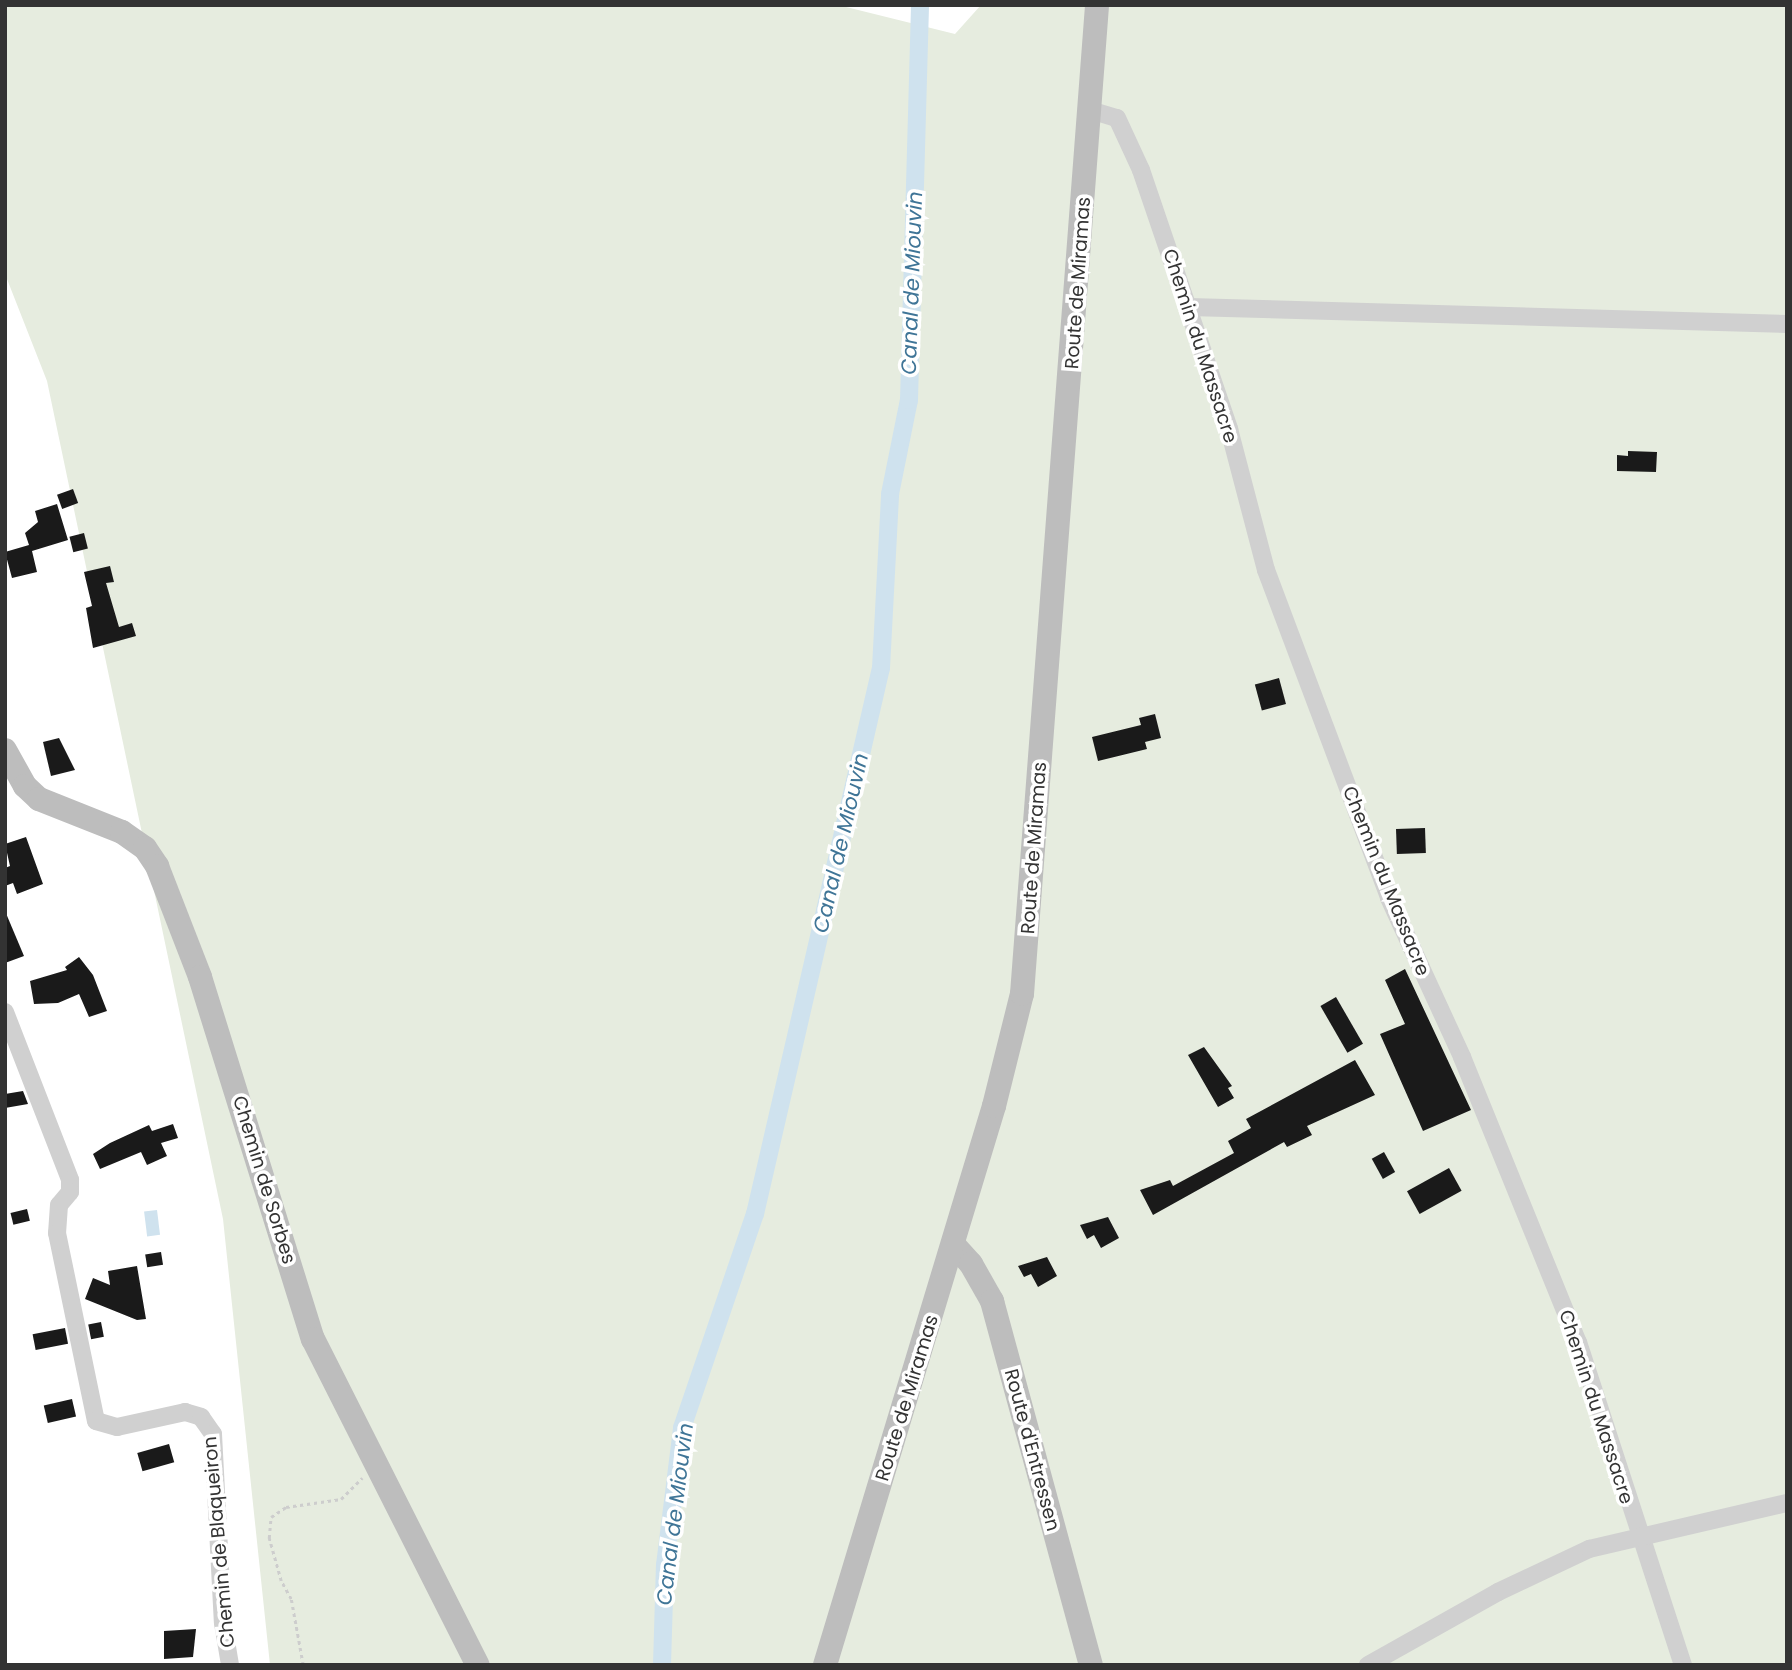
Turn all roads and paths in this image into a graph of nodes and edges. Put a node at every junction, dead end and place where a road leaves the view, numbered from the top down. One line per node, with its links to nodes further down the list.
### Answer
1 (1097, 5): 2 (main road, Route de Miramas)
2 (1090, 110): 3 (street, Chemin du Massacre); 7 (main road, Route de Miramas)
3 (1189, 307): 4 (street); 10 (street, Chemin du Massacre)
4 (1787, 324)
5 (5, 750): 8 (main road, Chemin de Sorbes)
6 (5, 1012): 12 (street, Chemin de Blaqueiron)
7 (953, 1244): 14 (main road, Route de Miramas); 15 (main road, Route d'Entressen)
8 (374, 1463): 11 (main road, Chemin de Sorbes); 13 (path)
9 (1787, 1503): 10 (street)
10 (1639, 1536): 16 (street); 17 (street, Chemin du Massacre)
11 (471, 1660)
12 (230, 1665)
13 (303, 1665)
14 (825, 1665)
15 (1091, 1665)
16 (1368, 1665)
17 (1683, 1665)

